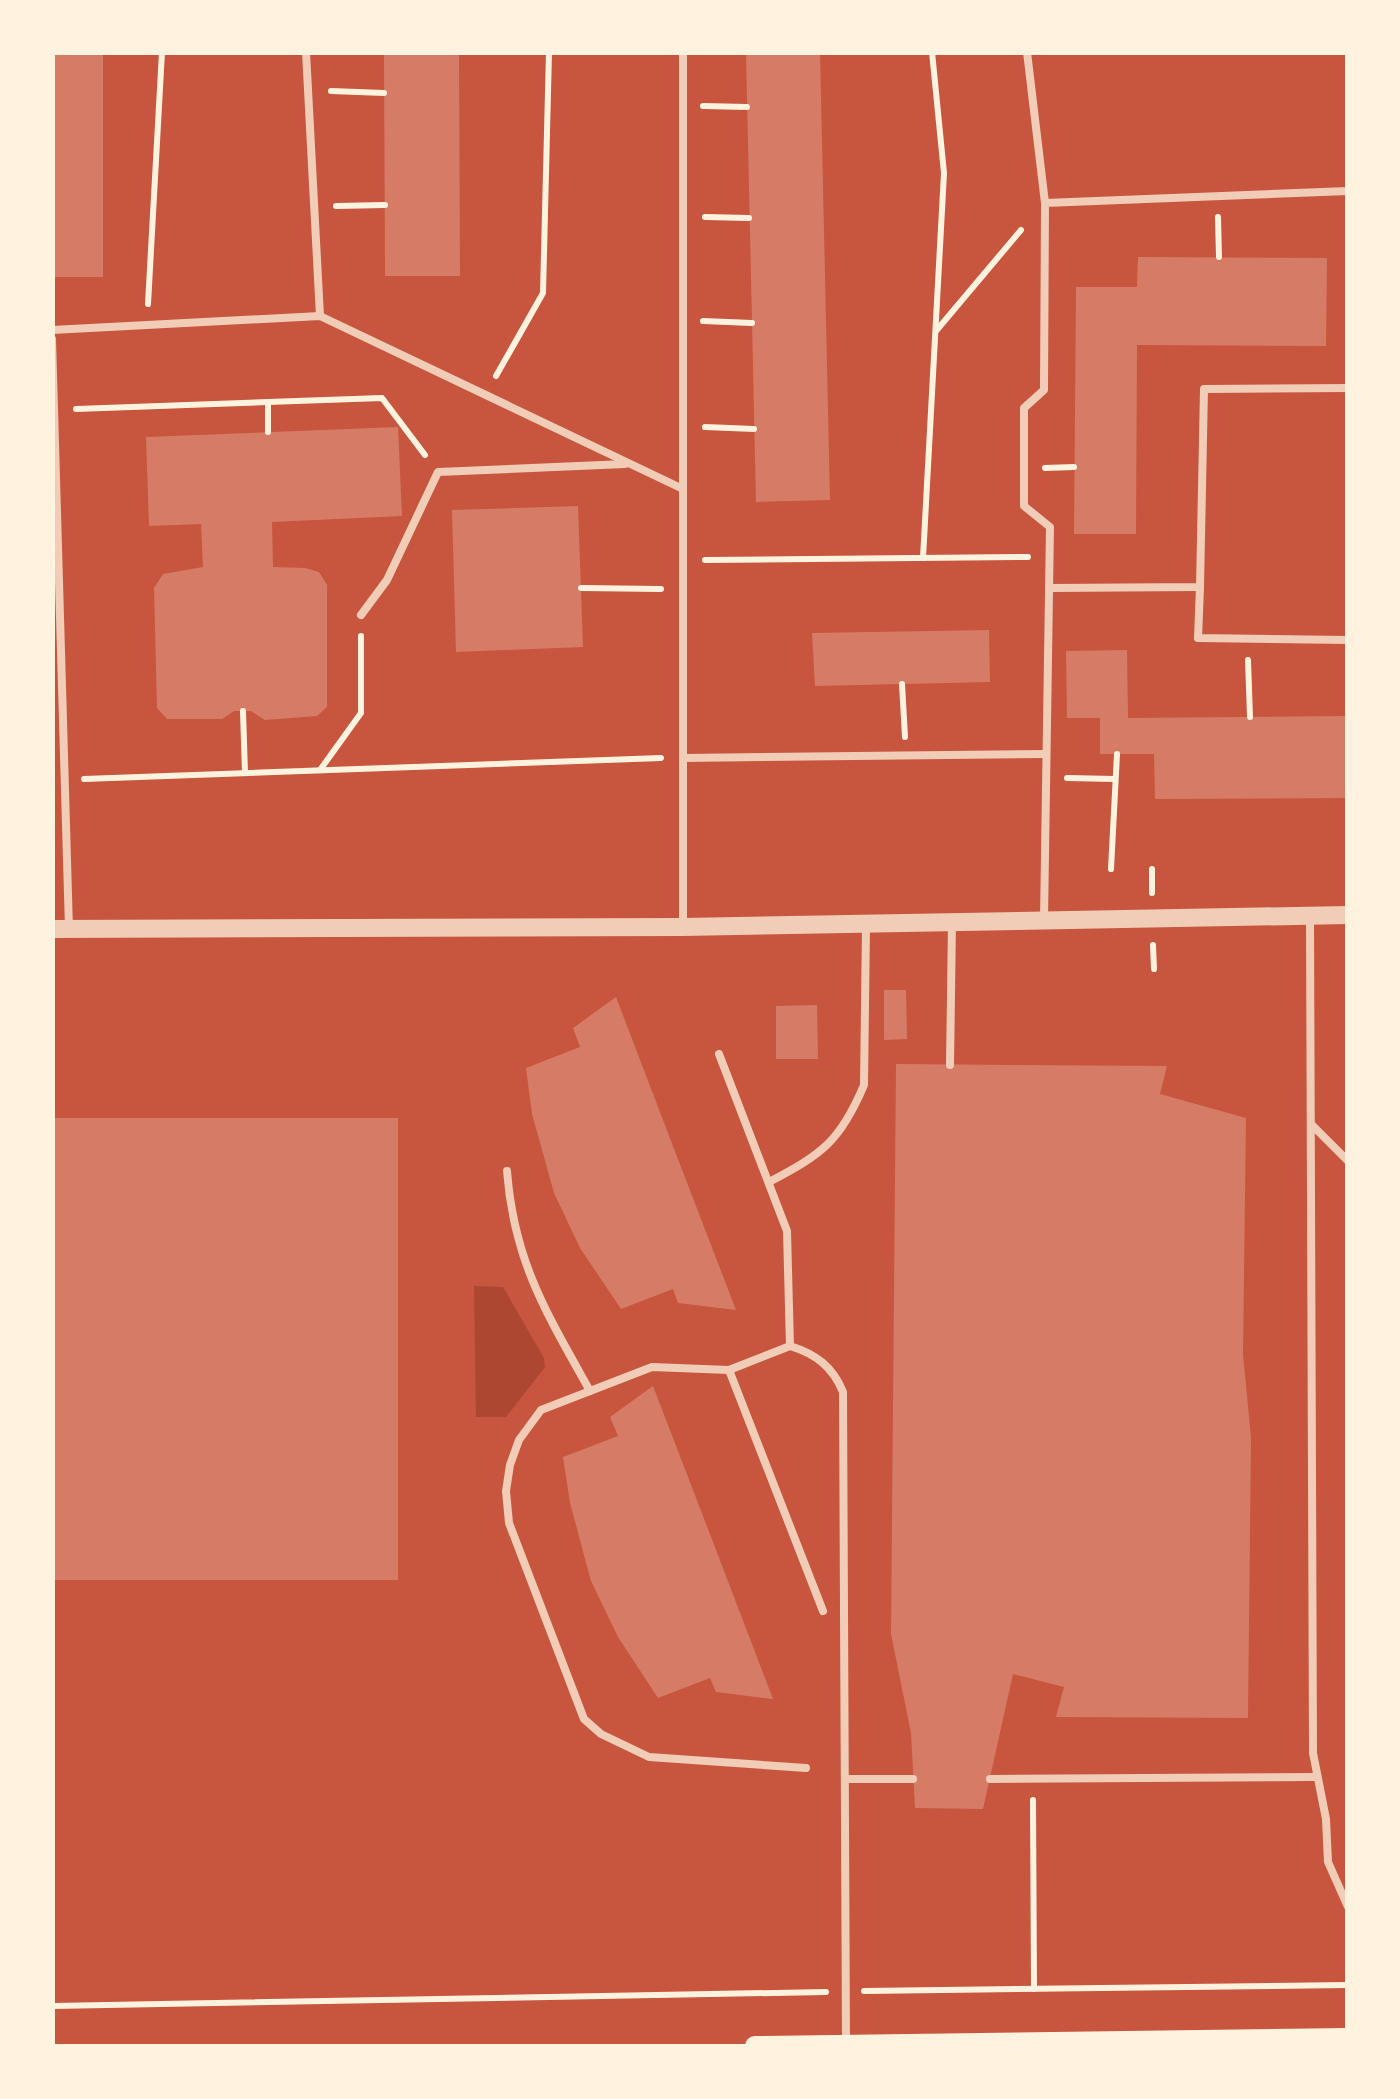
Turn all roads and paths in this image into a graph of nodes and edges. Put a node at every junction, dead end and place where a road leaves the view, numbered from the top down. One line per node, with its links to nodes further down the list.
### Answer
1 (162, 52): 22 (path)
2 (306, 52): 7 (lane)
3 (549, 52): 27 (path)
4 (684, 52): 9 (lane)
5 (932, 52): 24 (path)
6 (1027, 52): 13 (lane)
7 (308, 90): 8 (path); 15 (lane)
8 (384, 93)
9 (684, 105): 10 (path); 16 (lane)
10 (747, 106)
11 (1348, 191): 12 (lane)
12 (1217, 196): 13 (lane); 18 (path)
13 (1045, 203): 24 (path); 36 (lane)
14 (384, 205): 15 (path)
15 (314, 206): 19 (lane)
16 (683, 217): 17 (path); 20 (lane)
17 (749, 218)
18 (1219, 257)
19 (320, 316): 22 (lane); 27 (lane)
20 (683, 320): 21 (path); 30 (lane)
21 (752, 323)
22 (147, 326): 23 (lane)
23 (52, 330)
24 (935, 332): 37 (path)
25 (52, 339): 29 (lane)
26 (1348, 388): 39 (lane)
27 (485, 395): 33 (lane)
28 (268, 402): 29 (path); 32 (path); 34 (path)
29 (55, 410): 56 (lane)
30 (683, 426): 31 (path); 35 (lane)
31 (754, 429)
32 (268, 432)
33 (629, 464): 34 (lane); 35 (lane)
34 (438, 472): 43 (lane)
35 (683, 489): 38 (lane)
36 (1049, 557): 37 (path); 41 (lane)
37 (922, 558): 38 (path)
38 (682, 560): 52 (lane)
39 (1200, 587): 41 (lane); 44 (lane)
40 (580, 588): 42 (path)
41 (1049, 588): 49 (lane)
42 (637, 589)
43 (362, 614): 53 (path)
44 (1247, 638): 45 (lane); 48 (path)
45 (1348, 640)
46 (902, 684): 51 (path)
47 (243, 712): 54 (path)
48 (1250, 717)
49 (1044, 754): 51 (lane); 55 (lane)
50 (1117, 754): 57 (path)
51 (906, 756): 52 (lane)
52 (683, 758): 53 (path); 64 (lane)
53 (320, 770): 54 (path)
54 (245, 773): 56 (path)
55 (1044, 778): 57 (path); 61 (lane)
56 (66, 779): 65 (lane)
57 (1116, 780): 58 (path)
58 (1111, 869)
59 (1348, 915): 60 (street)
60 (1310, 916): 61 (street); 68 (lane)
61 (1044, 920): 62 (street)
62 (952, 922): 63 (street); 67 (lane)
63 (866, 924): 64 (street); 71 (lane)
64 (682, 926): 65 (street)
65 (61, 929)
66 (719, 1054): 71 (lane)
67 (950, 1065)
68 (1310, 1124): 69 (lane); 77 (lane)
69 (1348, 1160)
70 (508, 1171): 74 (lane)
71 (769, 1182): 72 (lane)
72 (790, 1346): 73 (lane); 80 (lane)
73 (729, 1370): 74 (lane); 75 (lane)
74 (590, 1391): 76 (lane)
75 (823, 1611)
76 (806, 1768)
77 (1316, 1777): 79 (lane); 82 (lane)
78 (913, 1779): 80 (lane)
79 (990, 1779)
80 (845, 1780): 85 (lane)
81 (1034, 1809): 84 (path)
82 (1348, 1908)
83 (1348, 1985): 84 (path)
84 (1034, 1989): 85 (path)
85 (846, 1992): 86 (path); 88 (lane)
86 (52, 2006)
87 (1348, 2038): 88 (main road)
88 (846, 2045): 89 (main road)
89 (755, 2046)

